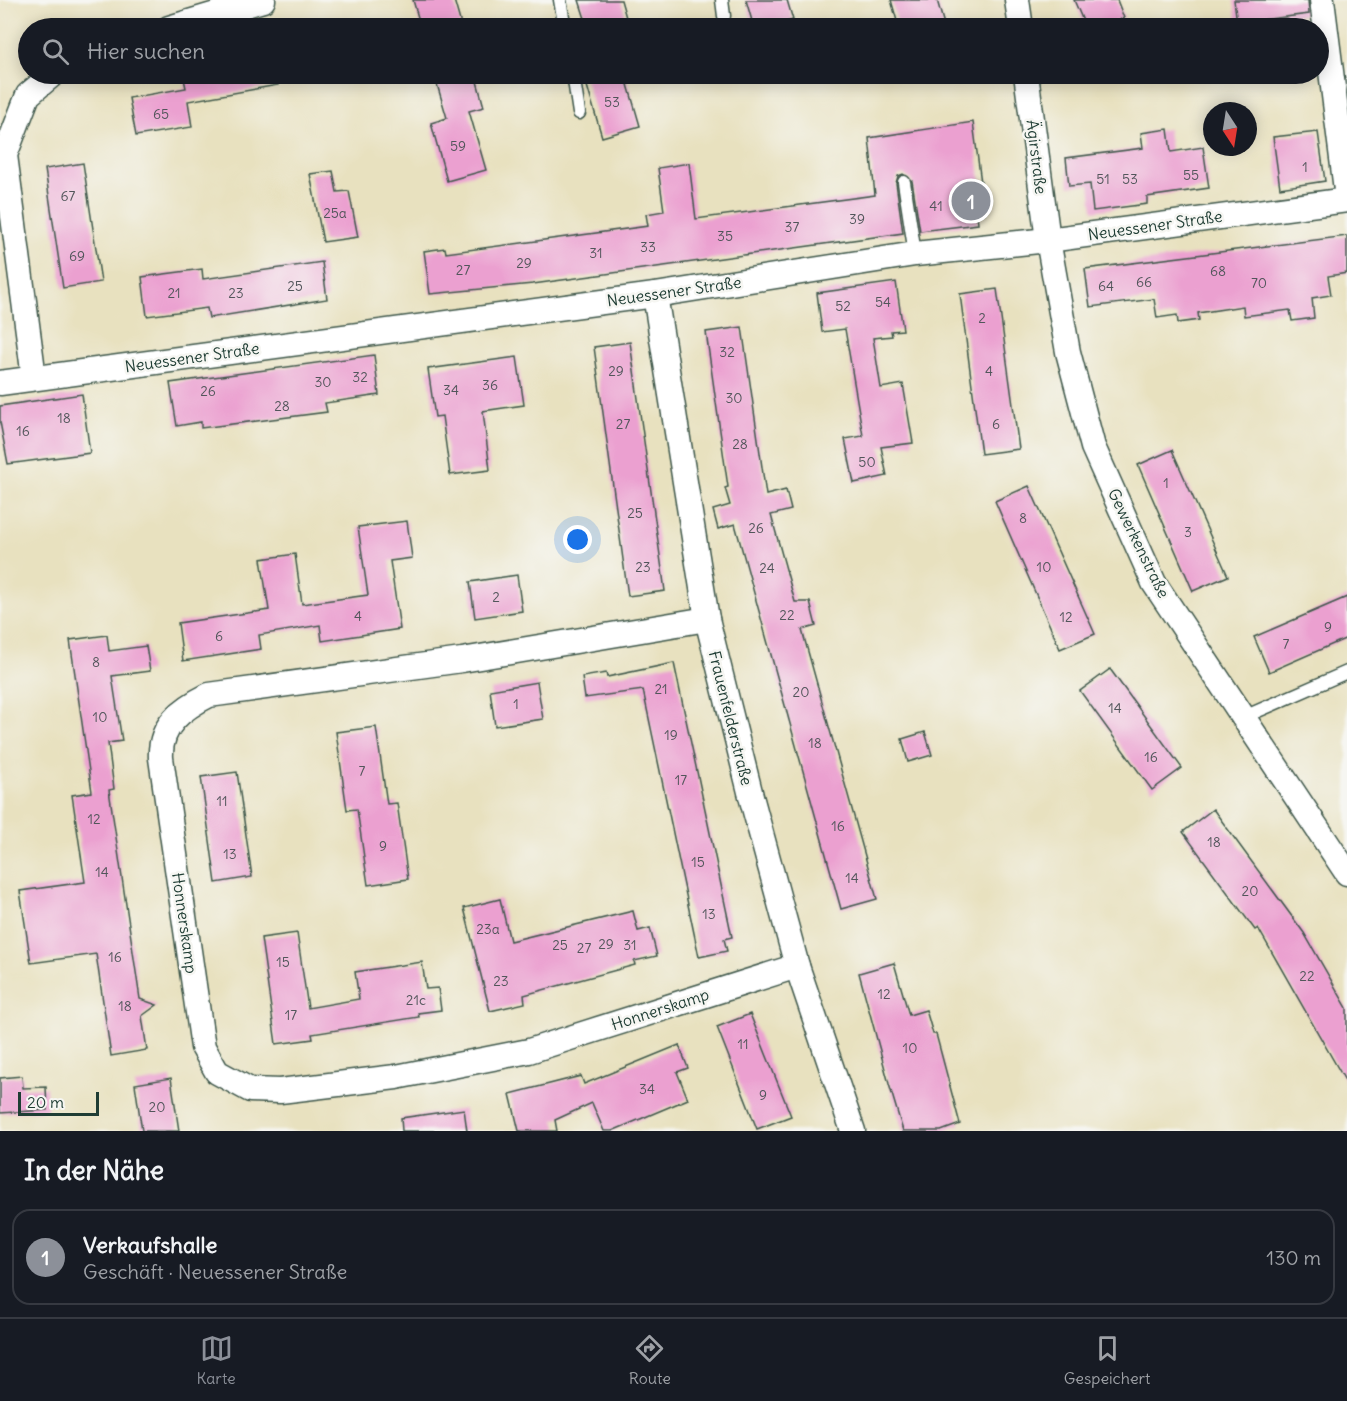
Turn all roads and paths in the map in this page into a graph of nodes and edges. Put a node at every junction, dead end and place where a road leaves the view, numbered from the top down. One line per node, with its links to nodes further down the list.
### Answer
1 (263, 0): 6 (street)
2 (560, 0): 9 (lane)
3 (722, 0): 7 (lane)
4 (1017, 0): 10 (street)
5 (1322, 0): 11 (street)
6 (227, 5): 8 (street)
7 (724, 16)
8 (194, 18)
9 (563, 18)
10 (1020, 18)
11 (1324, 18)
12 (1329, 56): 19 (street)
13 (41, 84): 17 (street)
14 (575, 84): 16 (lane)
15 (1027, 84): 20 (street, Ägirstraße)
16 (579, 113)
17 (3, 154): 23 (street)
18 (904, 182): 21 (lane)
19 (1347, 199): 20 (street, Neuessener Straße)
20 (1048, 240): 21 (street, Neuessener Straße); 27 (street, Gewerkenstraße)
21 (915, 254): 22 (street, Neuessener Straße)
22 (655, 295): 23 (street, Neuessener Straße); 25 (street, Frauenfelderstraße)
23 (34, 378): 24 (street, Neuessener Straße)
24 (0, 383)
25 (707, 619): 29 (street, Frauenfelderstraße); 29 (street, Honnerskamp)
26 (1347, 672): 27 (lane)
27 (1244, 717): 28 (street, Gewerkenstraße)
28 (1347, 873)
29 (797, 966): 30 (street, Frauenfelderstraße)
30 (853, 1131)

